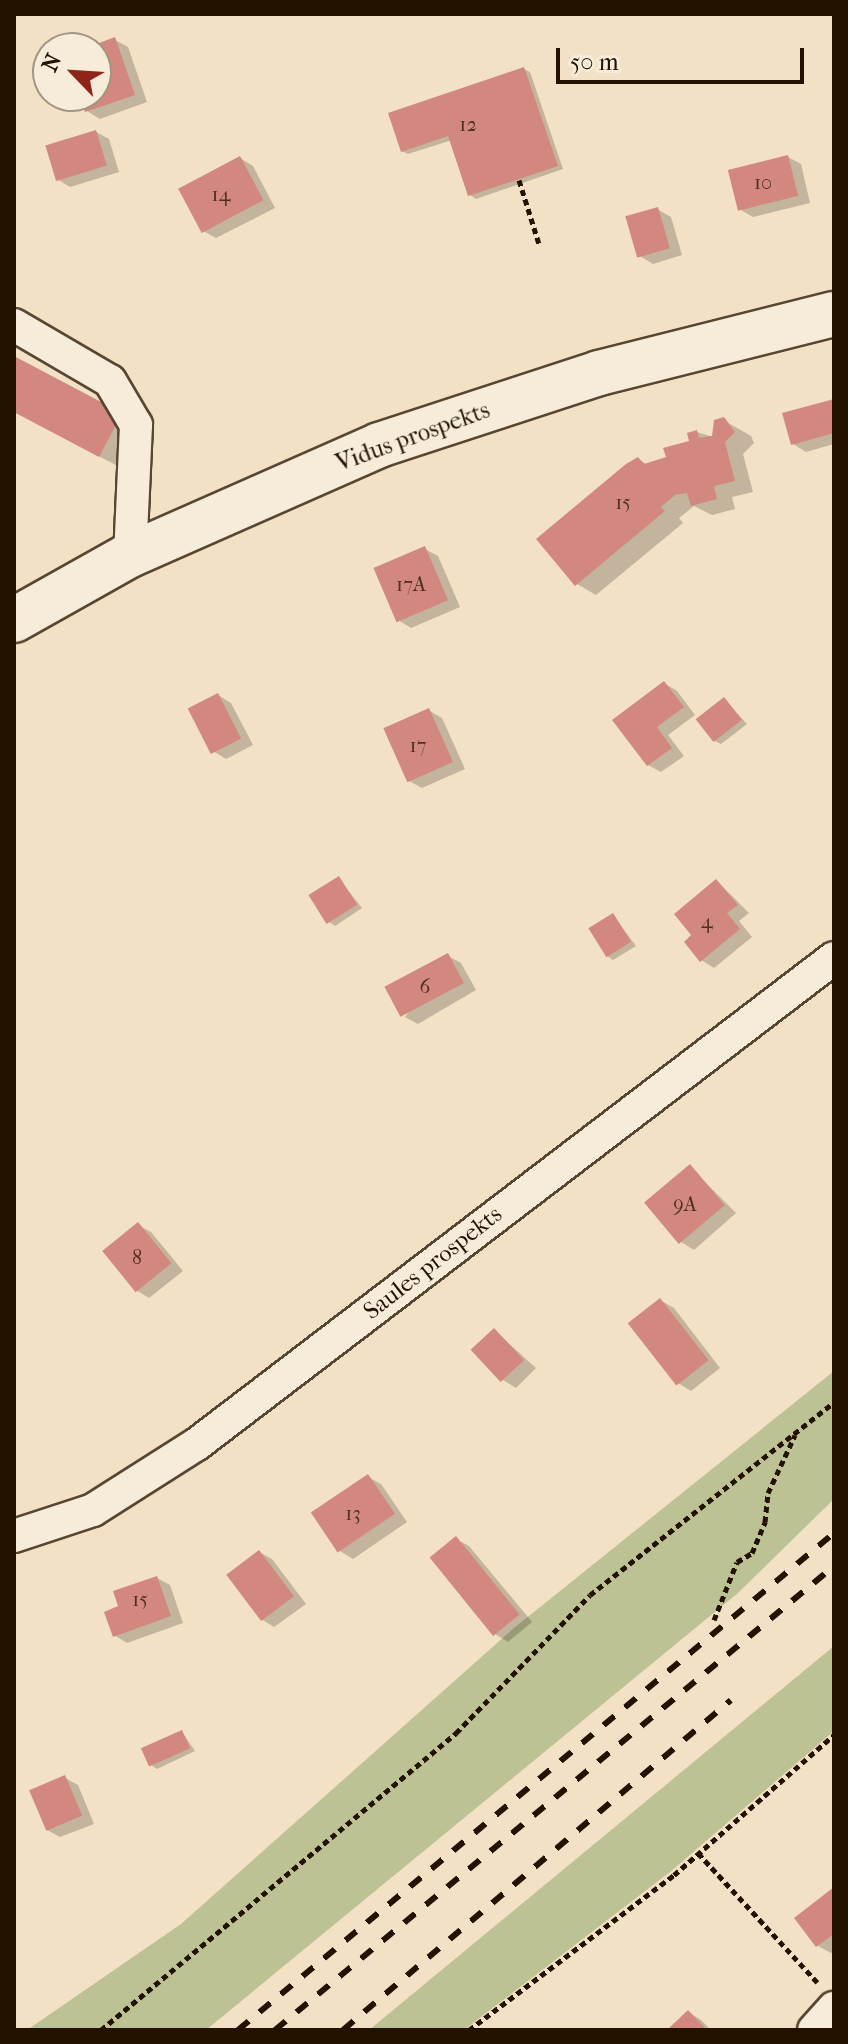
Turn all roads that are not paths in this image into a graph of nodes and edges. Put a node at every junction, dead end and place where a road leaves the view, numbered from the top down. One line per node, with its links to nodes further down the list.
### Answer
1 (834, 314): 3 (main road, Vidus prospekts)
2 (14, 325): 3 (street)
3 (130, 555): 4 (main road, Vidus prospekts)
4 (14, 620)
5 (834, 958): 6 (street, Saules prospekts)
6 (14, 1536)
7 (829, 1998): 8 (street)
8 (814, 2030)

